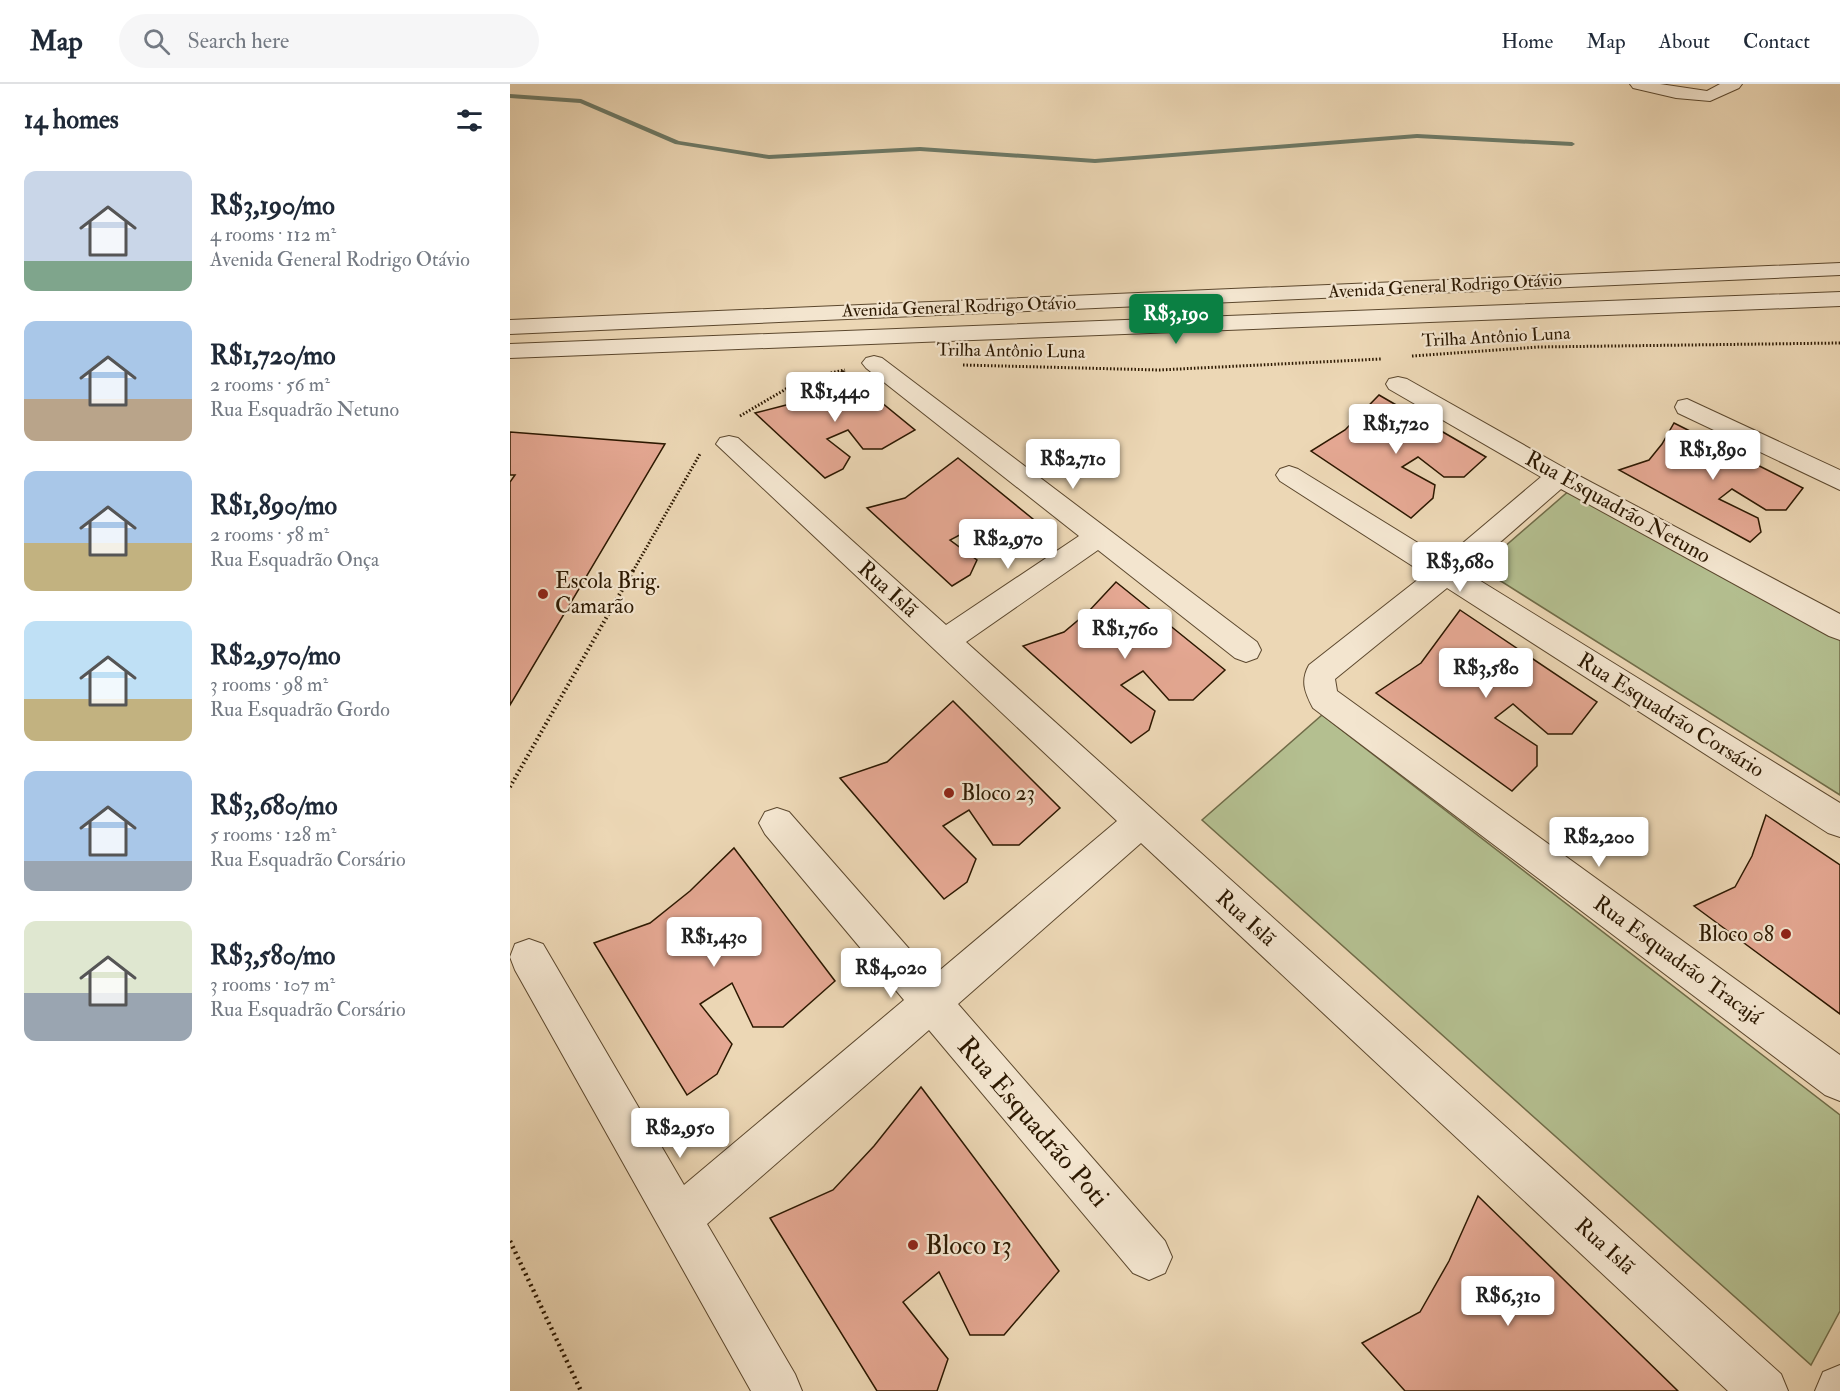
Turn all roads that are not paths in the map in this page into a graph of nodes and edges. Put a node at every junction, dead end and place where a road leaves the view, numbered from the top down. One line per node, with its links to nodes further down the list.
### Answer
1 (1639, 84): 3 (street)
2 (1733, 84): 3 (street)
3 (1664, 87)
4 (1840, 269): 5 (street, Avenida General Rodrigo Otávio)
5 (1354, 290): 7 (street); 8 (street, Avenida General Rodrigo Otávio)
6 (1840, 299): 7 (street, Avenida General Rodrigo Otávio)
7 (1360, 318): 9 (street, Avenida General Rodrigo Otávio)
8 (510, 327)
9 (510, 351)
10 (874, 363): 17 (street)
11 (1398, 384): 15 (street, Rua Esquadrão Netuno)
12 (1687, 407): 16 (street)
13 (723, 439): 20 (street, Rua Islã)
14 (1289, 475): 18 (street, Rua Esquadrão Corsário)
15 (1559, 476): 18 (street); 19 (street, Rua Esquadrão Netuno)
16 (1840, 481)
17 (1097, 537): 20 (street); 21 (street)
18 (1446, 573): 23 (street, Rua Esquadrão Corsário); 27 (street, Rua Esquadrão Tracajá)
19 (1840, 628)
20 (945, 641): 22 (street, Rua Islã)
21 (1246, 650)
22 (1141, 822): 26 (street); 31 (street, Rua Islã)
23 (1840, 822)
24 (777, 823): 26 (street, Rua Esquadrão Poti)
25 (529, 957): 28 (street)
26 (931, 1003): 28 (street); 29 (street, Rua Esquadrão Poti)
27 (1840, 1080)
28 (679, 1219): 30 (street)
29 (1149, 1257)
30 (778, 1391)
31 (1764, 1391)

